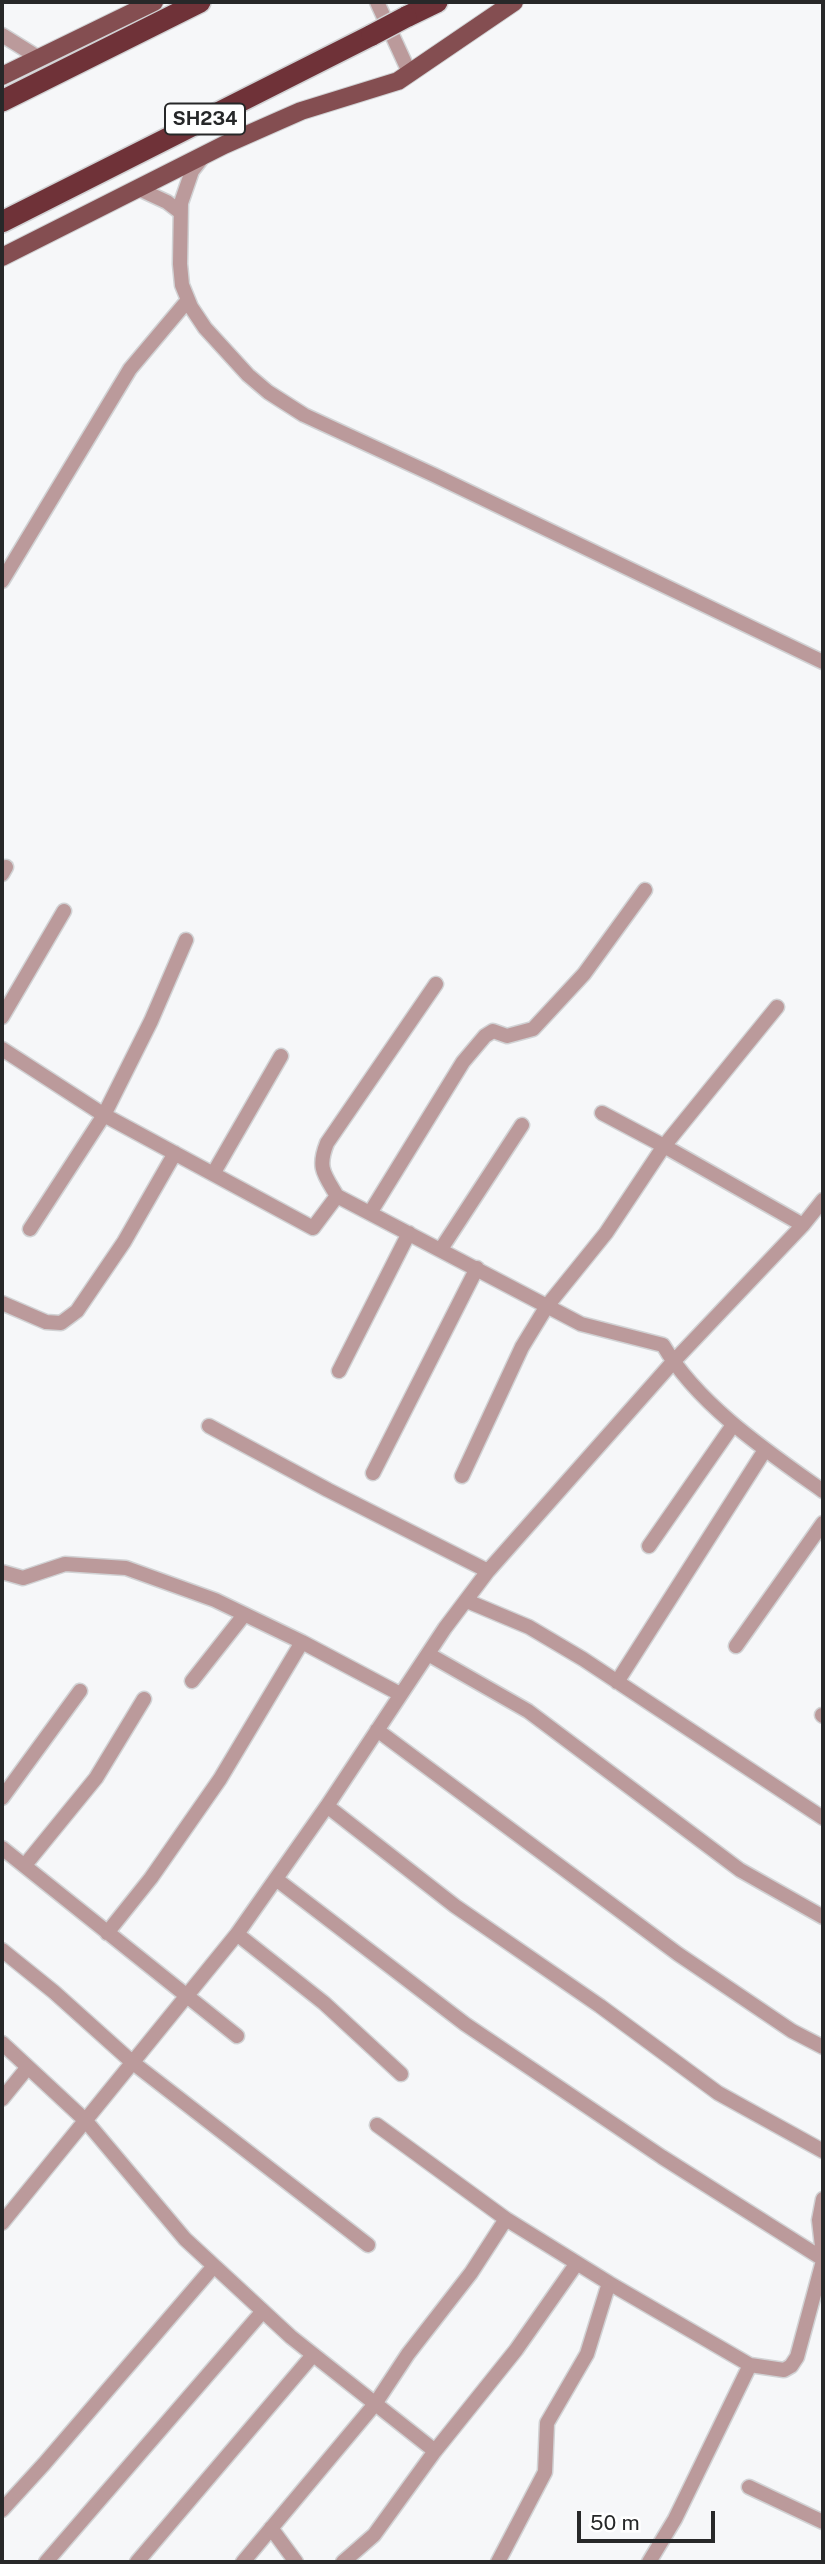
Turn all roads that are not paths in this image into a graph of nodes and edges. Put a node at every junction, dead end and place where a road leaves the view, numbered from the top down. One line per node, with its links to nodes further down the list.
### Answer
1 (154, 2): 7 (main road)
2 (200, 2): 10 (highway)
3 (377, 2): 8 (street)
4 (436, 2): 14 (highway, SH234, bridge)
5 (514, 2): 8 (main road)
6 (2, 35): 7 (street)
7 (39, 58): 9 (main road)
8 (410, 74): 11 (main road)
9 (2, 76)
10 (2, 101)
11 (203, 157): 12 (main road); 13 (street)
12 (139, 189): 13 (street); 15 (main road)
13 (180, 212): 16 (street)
14 (2, 222)
15 (2, 257)
16 (188, 300): 17 (street); 18 (street)
17 (2, 581)
18 (823, 662)
19 (645, 890): 35 (street)
20 (64, 911): 24 (street)
21 (186, 940): 28 (street)
22 (436, 984): 33 (street)
23 (777, 1007): 30 (street)
24 (2, 1017)
25 (2, 1049): 28 (street)
26 (281, 1056): 32 (street)
27 (602, 1113): 30 (street)
28 (104, 1115): 31 (street); 37 (street)
29 (522, 1125): 39 (street)
30 (664, 1146): 36 (street); 42 (street)
31 (175, 1153): 32 (street); 41 (street)
32 (213, 1174): 33 (street)
33 (337, 1196): 35 (street)
34 (823, 1200): 36 (street)
35 (370, 1213): 38 (street)
36 (803, 1225): 43 (street)
37 (30, 1228)
38 (409, 1233): 39 (street); 44 (street)
39 (441, 1249): 40 (street)
40 (477, 1268): 42 (street); 48 (street)
41 (2, 1303)
42 (547, 1306): 43 (street); 49 (street)
43 (673, 1362): 45 (street); 53 (street)
44 (340, 1371)
45 (733, 1425): 47 (street); 52 (street)
46 (209, 1426): 53 (street)
47 (765, 1450): 50 (street); 61 (street)
48 (373, 1473)
49 (462, 1476)
50 (823, 1492)
51 (823, 1523): 58 (street)
52 (649, 1546)
53 (488, 1571): 55 (street)
54 (2, 1572): 56 (street)
55 (467, 1601): 59 (street); 61 (street)
56 (244, 1615): 57 (street); 60 (street)
57 (302, 1642): 63 (street); 73 (street)
58 (736, 1646)
59 (428, 1654): 63 (street); 72 (street)
60 (192, 1681)
61 (617, 1682): 68 (street)
62 (80, 1691): 66 (street)
63 (400, 1694): 65 (street)
64 (144, 1699): 70 (street)
65 (377, 1730): 67 (street); 79 (street)
66 (2, 1798)
67 (327, 1806): 71 (street); 86 (street)
68 (823, 1818)
69 (2, 1848): 70 (street)
70 (25, 1865): 73 (street)
71 (276, 1879): 74 (street); 91 (street)
72 (823, 1917)
73 (107, 1933): 76 (street)
74 (237, 1934): 76 (street); 82 (street)
75 (2, 1950): 80 (street)
76 (186, 1996): 77 (street); 80 (street)
77 (237, 2036)
78 (2, 2043): 81 (street)
79 (823, 2047)
80 (132, 2062): 84 (street); 90 (street)
81 (28, 2067): 83 (street); 84 (street)
82 (401, 2074)
83 (2, 2099)
84 (85, 2120): 89 (street); 93 (street)
85 (377, 2124): 88 (street)
86 (823, 2151)
87 (823, 2199): 91 (street)
88 (506, 2219): 92 (street); 98 (street)
89 (2, 2223)
90 (368, 2245)
91 (823, 2258): 97 (street)
92 (577, 2263): 94 (street); 99 (street)
93 (214, 2266): 95 (street); 101 (street)
94 (608, 2283): 97 (street); 109 (street)
95 (264, 2312): 96 (street); 104 (street)
96 (313, 2354): 98 (street); 105 (street)
97 (750, 2365): 110 (street)
98 (375, 2404): 99 (street); 103 (street)
99 (435, 2451): 108 (street)
100 (749, 2487): 102 (street)
101 (2, 2510)
102 (823, 2522)
103 (271, 2528): 106 (street); 107 (street)
104 (46, 2562)
105 (137, 2562)
106 (243, 2562)
107 (296, 2562)
108 (343, 2562)
109 (498, 2562)
110 (649, 2562)

